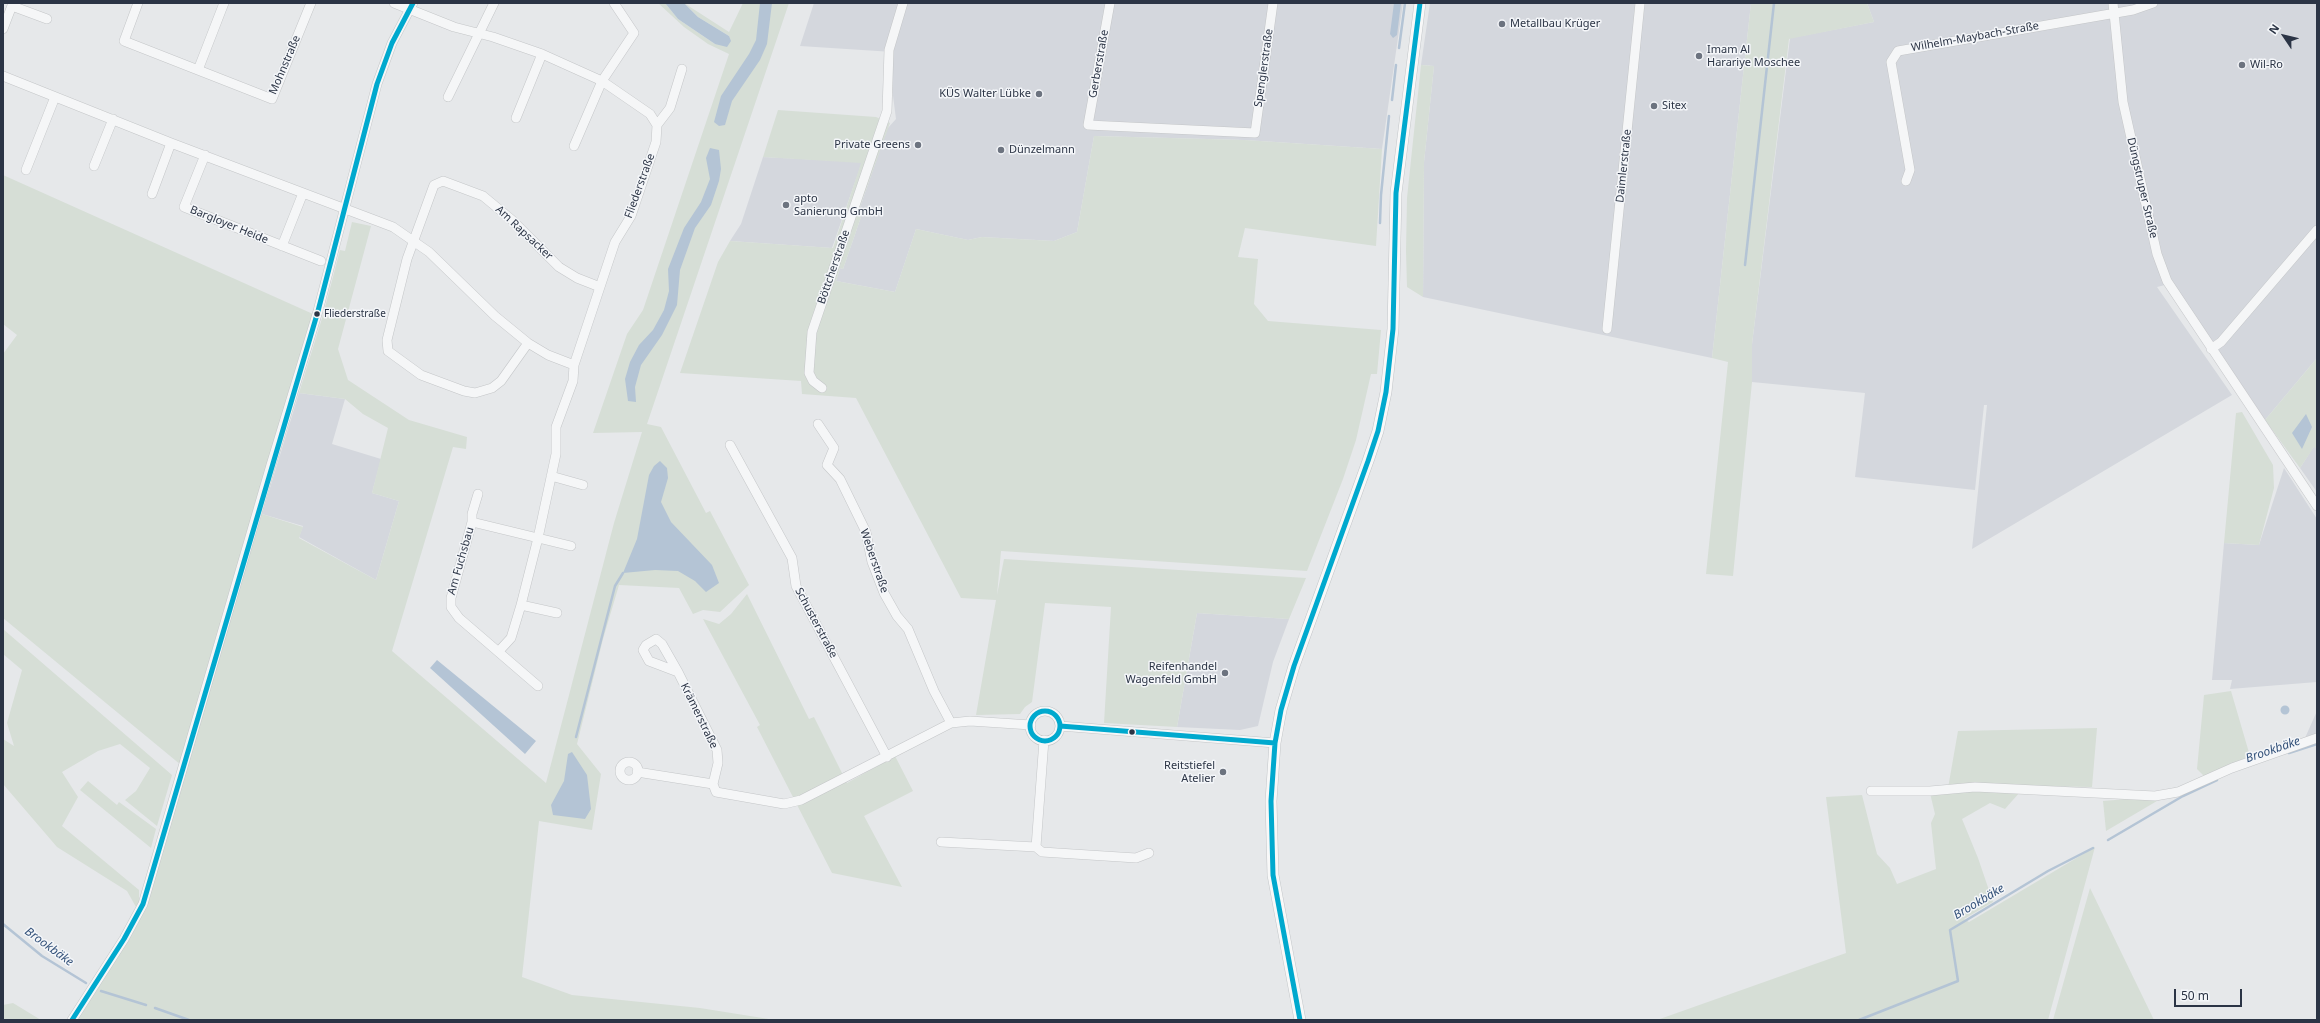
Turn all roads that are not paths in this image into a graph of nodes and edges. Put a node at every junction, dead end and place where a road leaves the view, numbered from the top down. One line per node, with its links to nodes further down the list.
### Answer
1 (138, 3): 22 (street, Mohnstraße)
2 (224, 3): 22 (street)
3 (311, 3): 22 (street, Mohnstraße)
4 (394, 3): 15 (street)
5 (494, 3): 19 (street)
6 (614, 3): 24 (street)
7 (903, 3): 49 (street, Böttcherstraße)
8 (1110, 3): 30 (street, Gerberstraße)
9 (1273, 3): 30 (street, Spenglerstraße)
10 (1420, 3): 69 (main road)
11 (1640, 3): 45 (street, Daimlerstraße)
12 (2112, 3): 16 (street, Düngstruper Straße)
13 (2153, 3): 16 (street)
14 (13, 4): 17 (street); 18 (street)
15 (411, 6): 19 (street); 39 (street)
16 (2113, 13): 36 (street, Wilhelm-Maybach-Straße); 47 (street, Düngstruper Straße)
17 (47, 19)
18 (3, 28)
19 (480, 34): 20 (street); 26 (street)
20 (542, 54): 24 (street); 27 (street)
21 (682, 69): 29 (street)
22 (198, 70)
23 (3, 76): 25 (street)
24 (602, 81): 29 (street); 32 (street)
25 (55, 97): 28 (street); 35 (street)
26 (448, 97)
27 (516, 118)
28 (113, 119): 31 (street); 34 (street)
29 (658, 124): 44 (street, Fliederstraße)
30 (1254, 133)
31 (171, 143): 33 (street); 37 (street)
32 (574, 146)
33 (205, 155): 38 (street); 42 (street, Bargloyer Heide)
34 (94, 166)
35 (26, 170)
36 (1906, 181)
37 (152, 194)
38 (303, 194): 39 (street); 42 (street, Bargloyer Heide)
39 (344, 210): 41 (street); 77 (street)
40 (2317, 230): 47 (street)
41 (415, 241): 44 (street, Am Rapsacker); 46 (street); 46 (street)
42 (282, 246): 43 (street, Bargloyer Heide)
43 (321, 261)
44 (600, 287): 48 (street, Fliederstraße)
45 (1608, 329)
46 (528, 343): 48 (street)
47 (2211, 349): 55 (street, Düngstruper Straße)
48 (574, 365): 52 (street)
49 (822, 388)
50 (818, 424): 64 (street, Weberstraße)
51 (730, 445): 70 (street, Schusterstraße)
52 (551, 476): 53 (street); 57 (street)
53 (583, 484)
54 (478, 494): 56 (street, Am Fuchsbau)
55 (2317, 506)
56 (472, 522): 57 (street, Am Fuchsbau); 61 (street, Am Fuchsbau)
57 (538, 538): 58 (street, Am Fuchsbau); 59 (street)
58 (571, 546)
59 (521, 605): 60 (street); 61 (street)
60 (557, 613)
61 (499, 651): 63 (street, Am Fuchsbau)
62 (678, 672): 72 (street, Krämerstraße)
63 (538, 686)
64 (951, 723): 65 (street); 70 (street)
65 (1031, 725): 66 (street); 68 (street)
66 (1060, 726): 68 (street); 69 (street)
67 (2317, 738): 73 (street)
68 (1044, 740): 75 (street)
69 (1275, 743): 78 (main road)
70 (887, 757): 72 (street)
71 (637, 772): 72 (street)
72 (713, 784)
73 (1871, 791)
74 (941, 842): 75 (street)
75 (1036, 847): 76 (street)
76 (1150, 853)
77 (72, 1020)
78 (1300, 1020)

